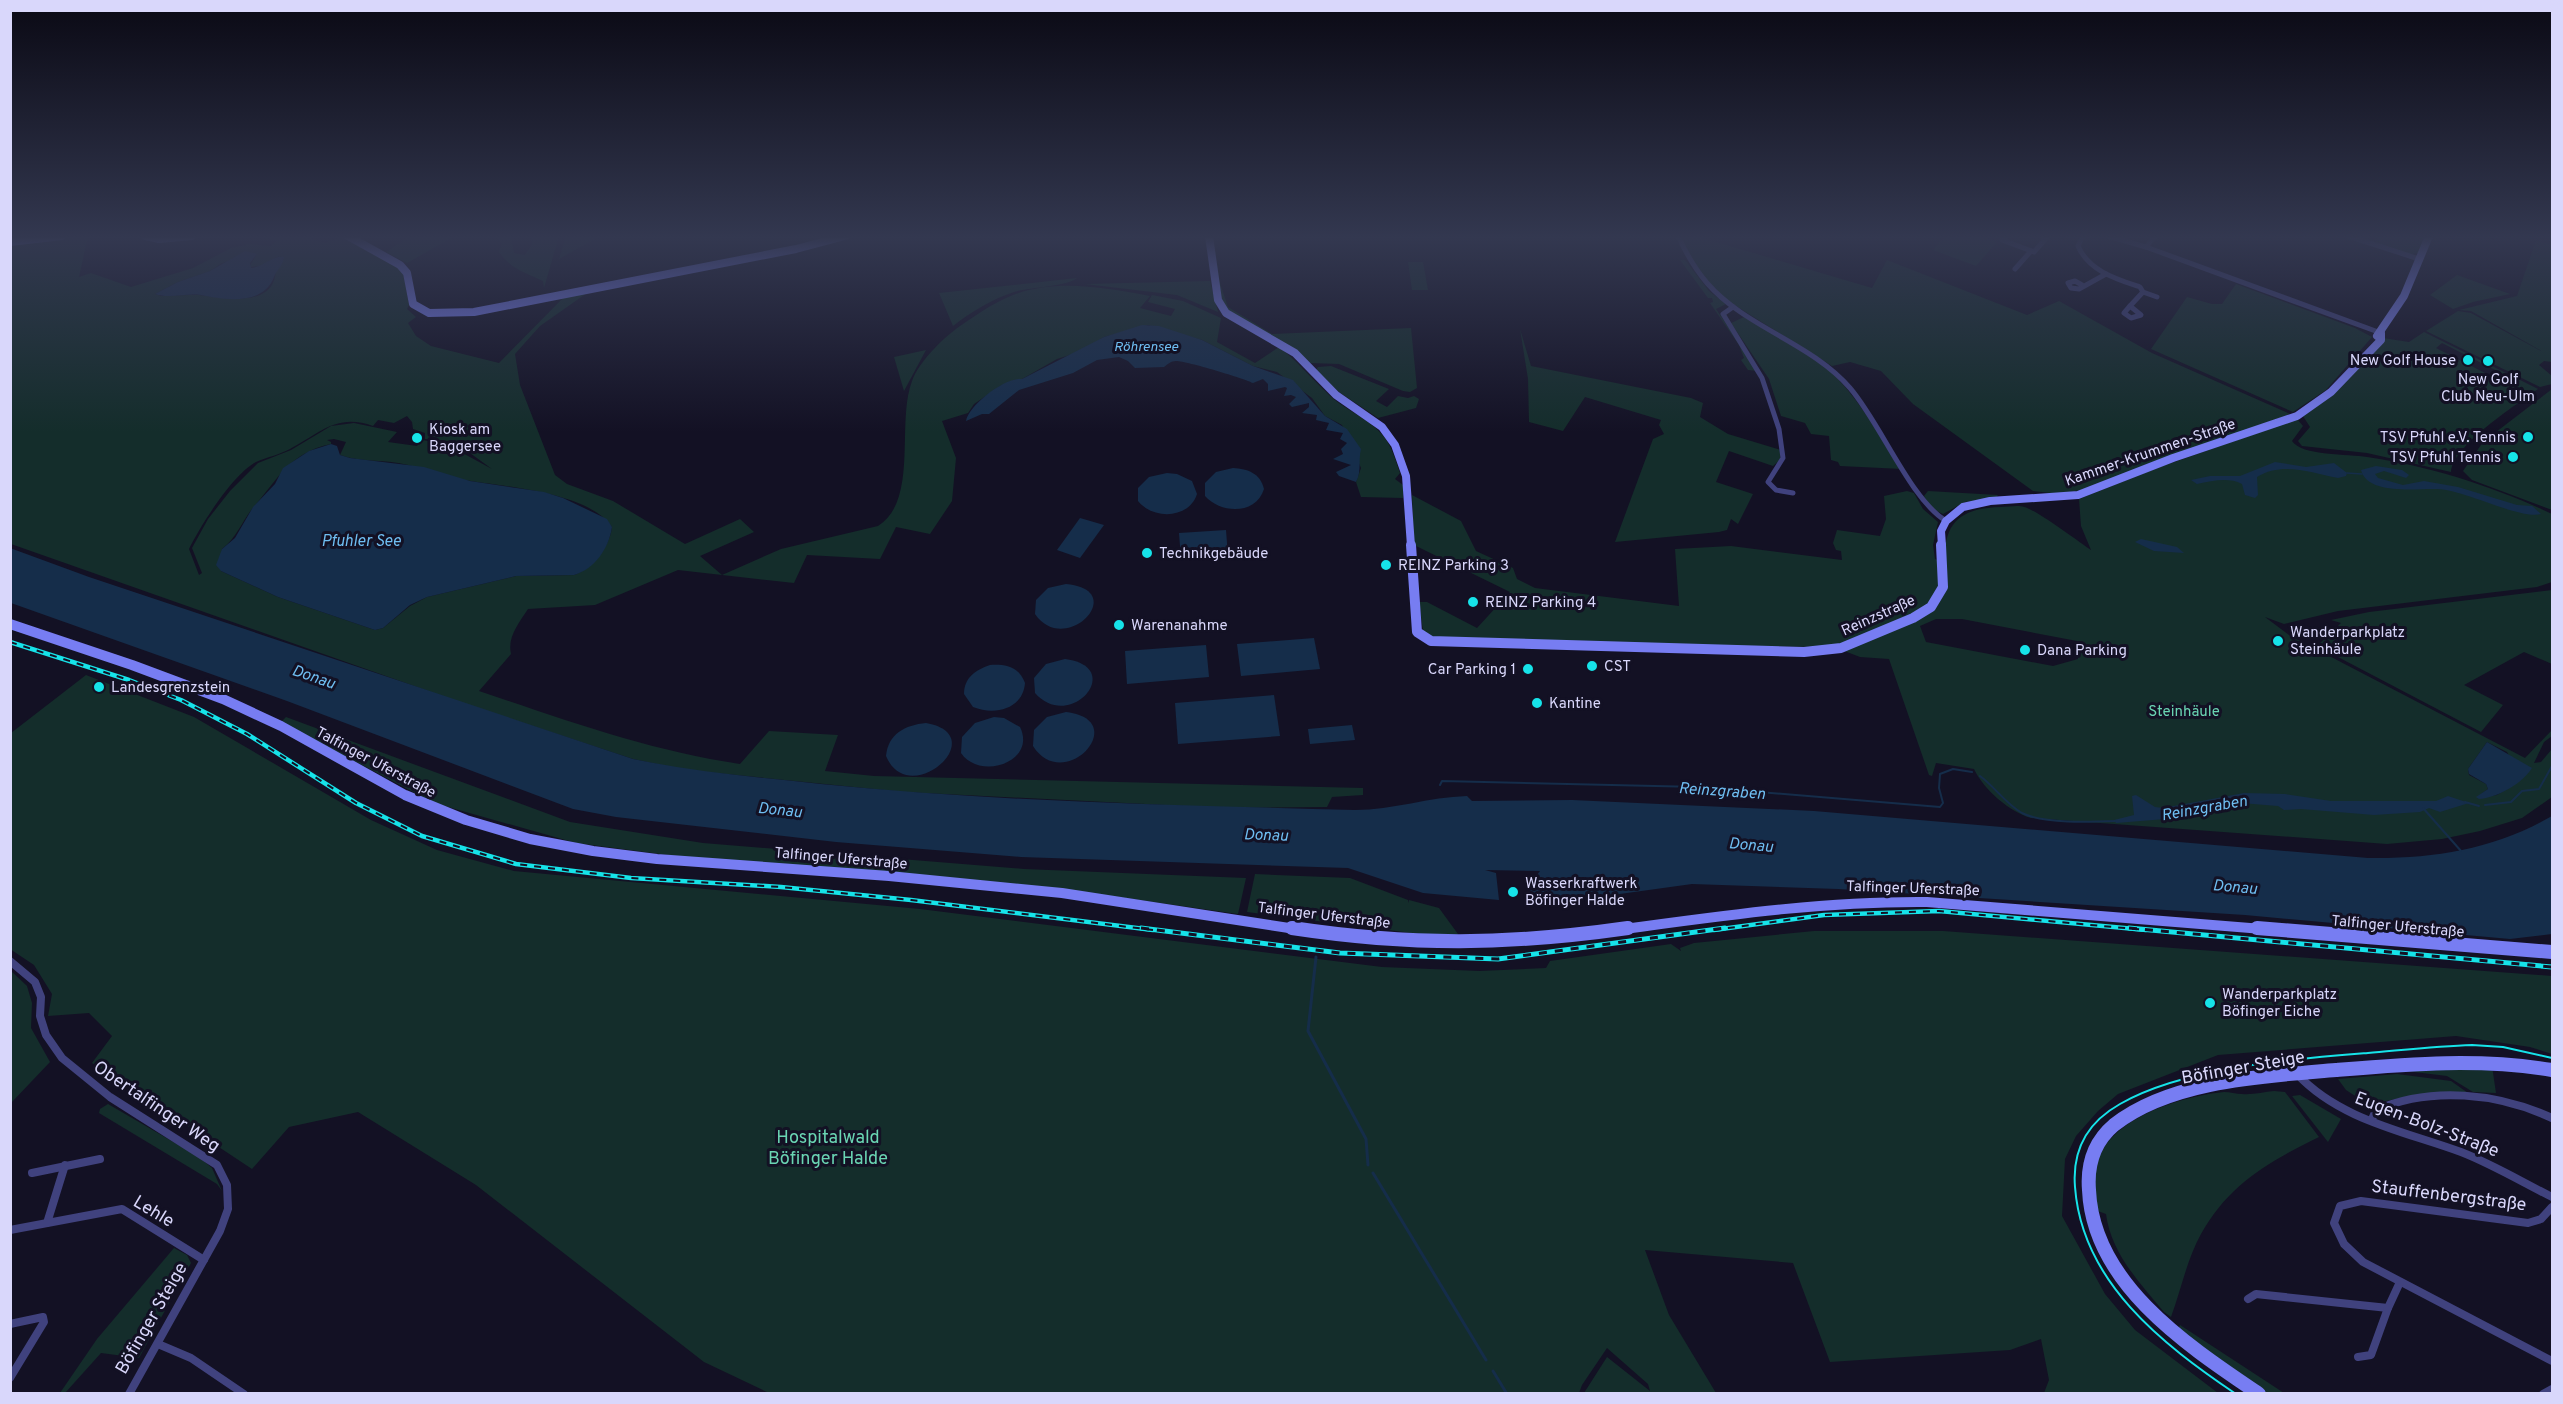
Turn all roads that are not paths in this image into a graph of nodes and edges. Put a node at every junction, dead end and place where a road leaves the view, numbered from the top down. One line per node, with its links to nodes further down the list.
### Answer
1 (413, 302): 2 (street)
2 (529, 302)
3 (1219, 302): 12 (street, Reinzstraße)
4 (1726, 302): 9 (street)
5 (2134, 302): 8 (street)
6 (2295, 302): 10 (street)
7 (2400, 302): 10 (street, Kammer-Krummen-Straße)
8 (2130, 306)
9 (1733, 307): 11 (street); 12 (street)
10 (2381, 333): 12 (street, Kammer-Krummen-Straße)
11 (1793, 493)
12 (1946, 520)
13 (10, 624): 14 (street, Talfinger Uferstraße)
14 (2553, 952)
15 (10, 961): 27 (street, Obertalfinger Weg)
16 (2553, 1070): 17 (street, Böfinger Steige)
17 (2297, 1074): 19 (street, Eugen-Bolz-Straße); 39 (street, Böfinger Steige)
18 (2553, 1118): 19 (street)
19 (2372, 1119): 23 (street, Eugen-Bolz-Straße)
20 (100, 1159): 21 (street)
21 (65, 1166): 22 (street); 25 (street)
22 (32, 1173)
23 (2553, 1197)
24 (2553, 1207): 28 (street, Stauffenbergstraße)
25 (47, 1223): 26 (street, Lehle); 27 (street, Lehle)
26 (10, 1230)
27 (204, 1260): 32 (street, Böfinger Steige)
28 (2400, 1282): 30 (street); 34 (street, Stauffenbergstraße)
29 (2248, 1299): 30 (street)
30 (2388, 1308): 33 (street)
31 (10, 1324): 35 (street)
32 (158, 1344): 37 (street, Böfinger Steige); 38 (street)
33 (2358, 1357)
34 (2553, 1361)
35 (10, 1378)
36 (2553, 1389): 40 (street)
37 (129, 1394)
38 (244, 1394)
39 (2259, 1394)
40 (2543, 1394)

